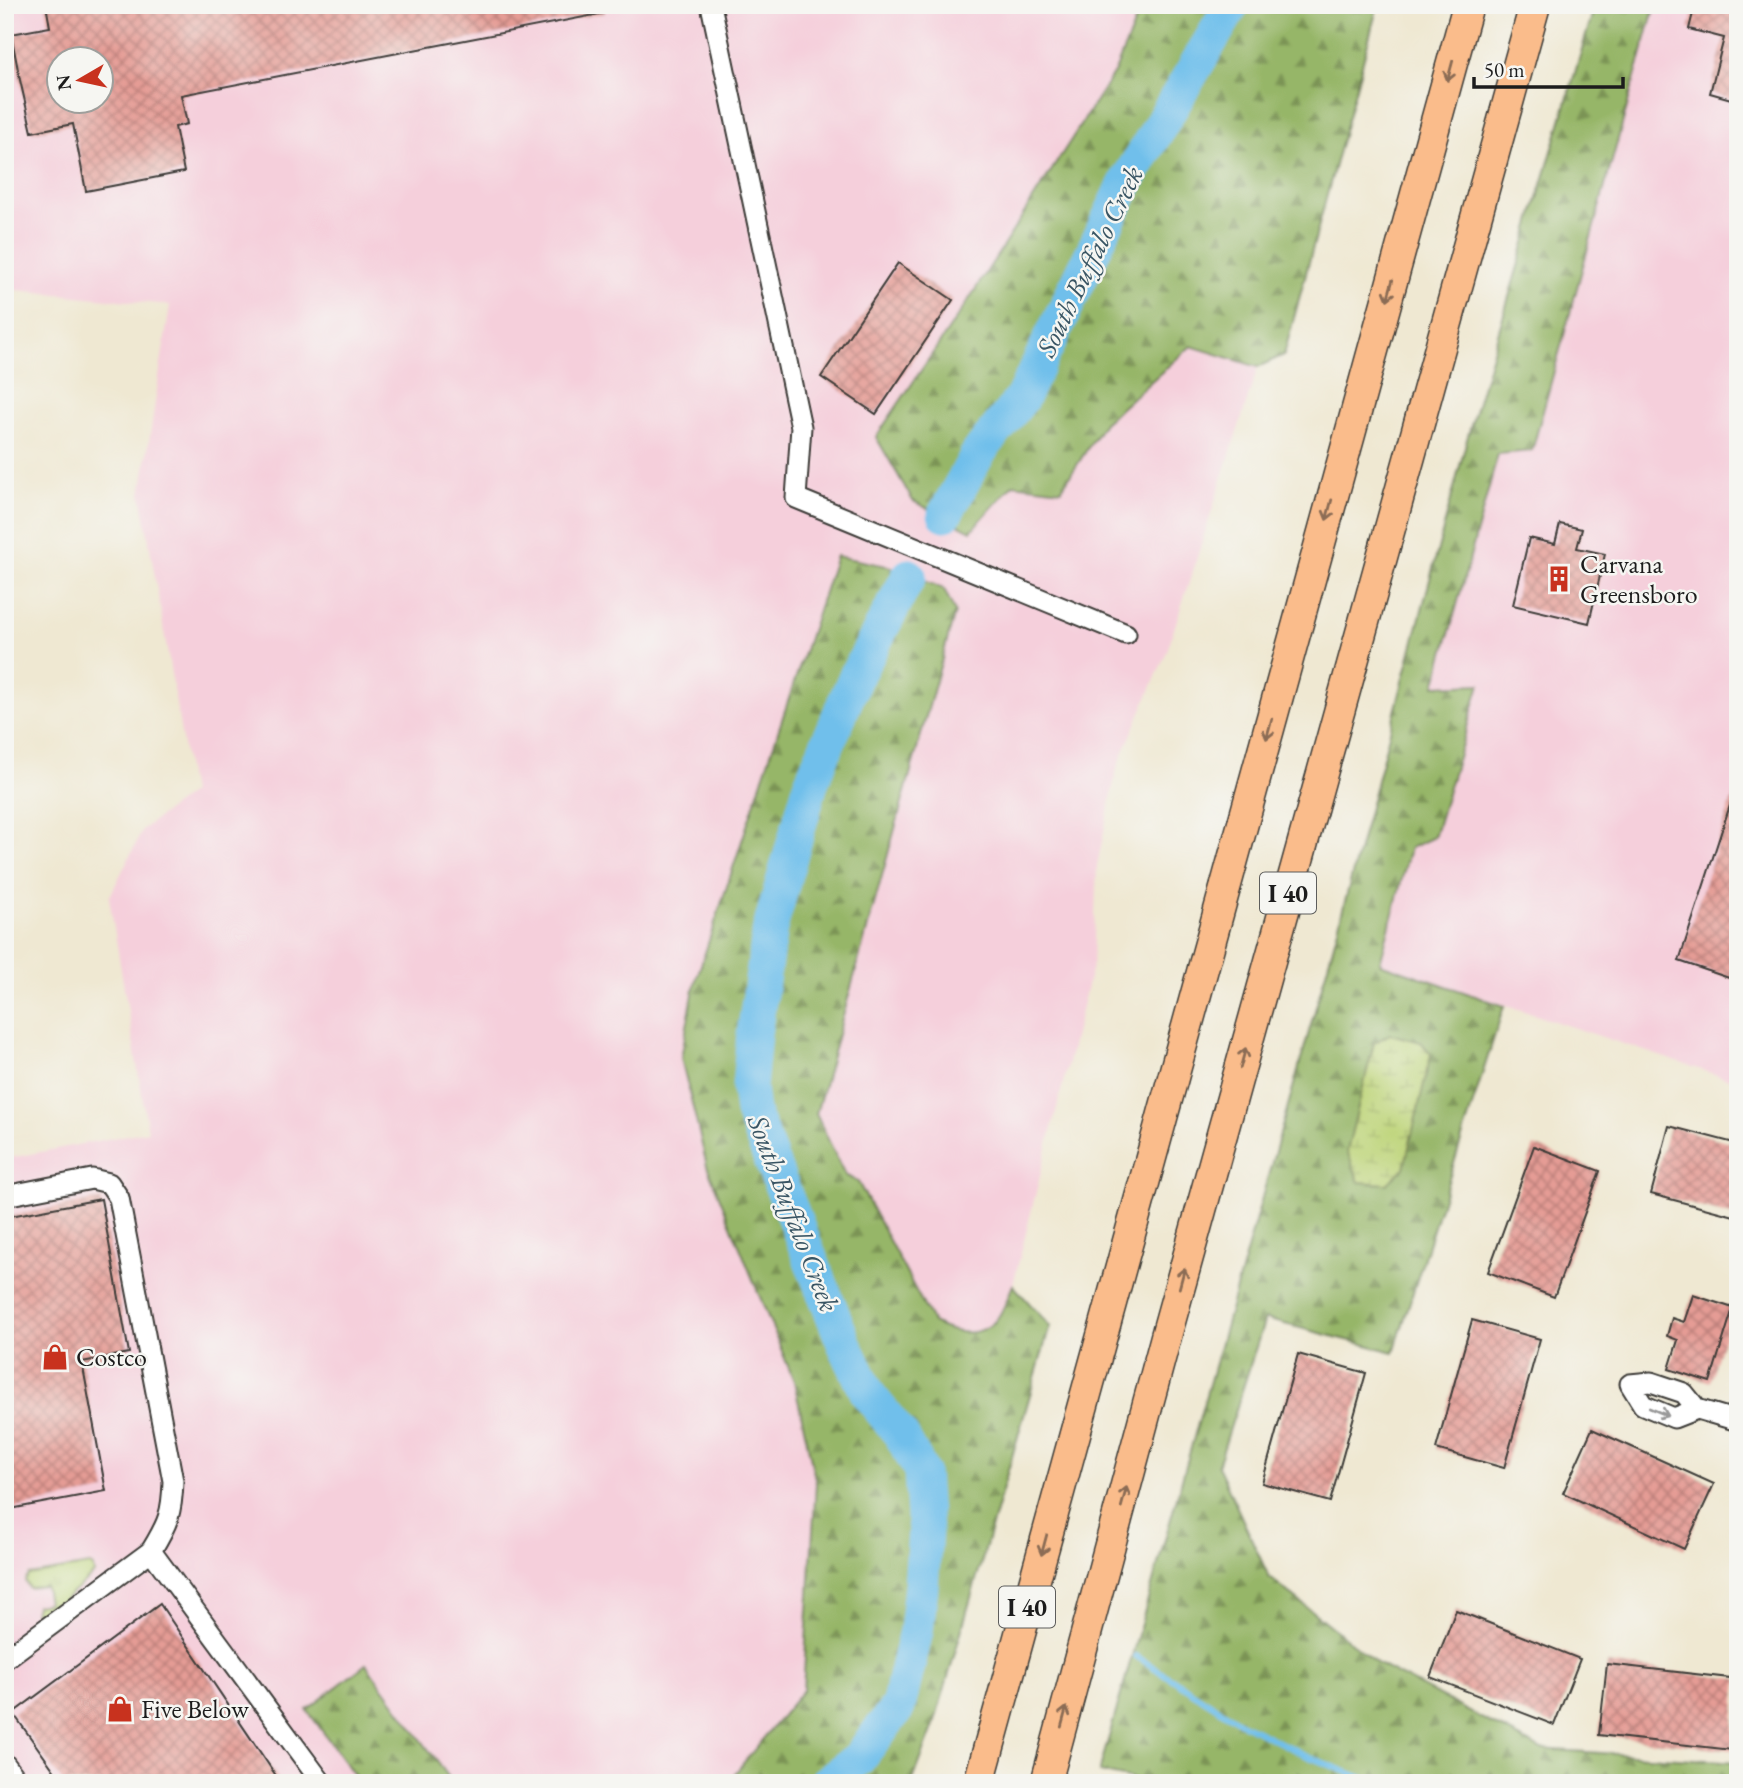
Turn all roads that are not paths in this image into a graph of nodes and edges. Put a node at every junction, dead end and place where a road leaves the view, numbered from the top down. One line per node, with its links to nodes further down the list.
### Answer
1 (711, 5): 4 (lane)
2 (1468, 5): 13 (highway, I 40, one-way to 13)
3 (1535, 5): 14 (highway, I 40, one-way to 3)
4 (1126, 634)
5 (5, 1196): 8 (lane)
6 (1698, 1409): 7 (lane)
7 (1738, 1421)
8 (151, 1551): 9 (lane); 12 (lane)
9 (5, 1659)
10 (5, 1764): 11 (lane)
11 (19, 1783)
12 (322, 1783)
13 (979, 1783)
14 (1046, 1783)

